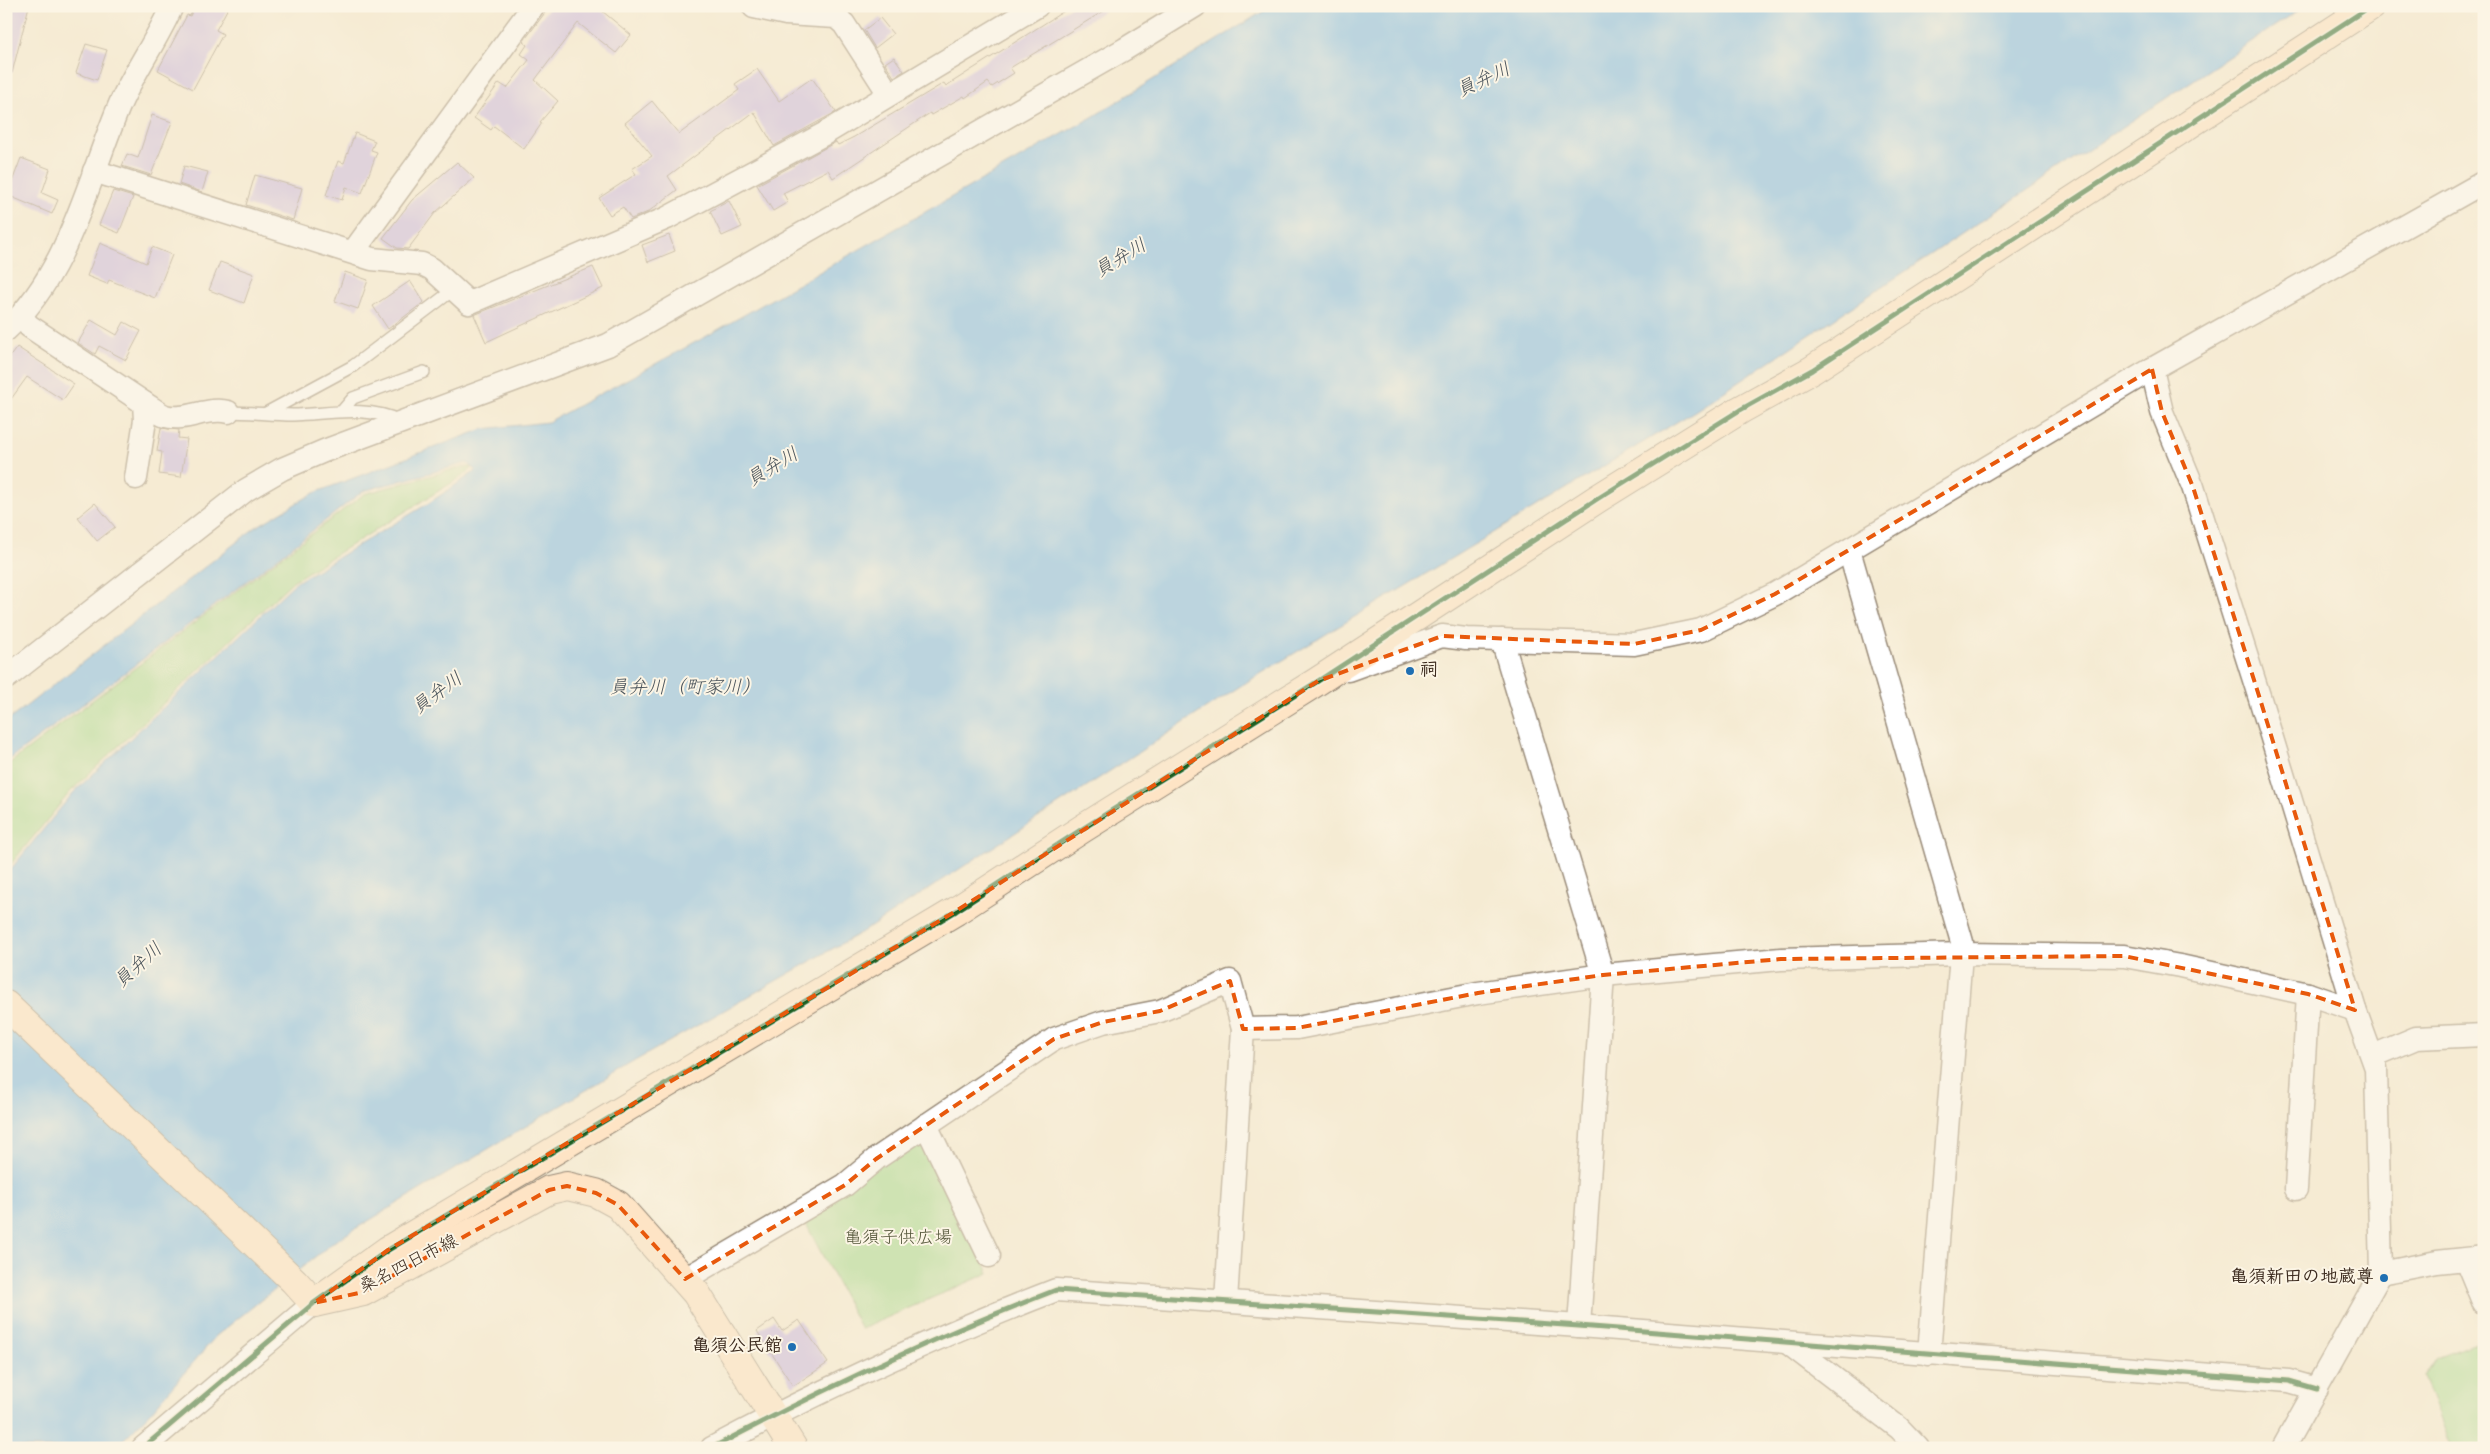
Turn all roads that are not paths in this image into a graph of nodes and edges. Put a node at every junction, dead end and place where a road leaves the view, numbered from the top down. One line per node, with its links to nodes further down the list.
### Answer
1 (172, 6): 8 (street)
2 (533, 6): 10 (street)
3 (1037, 6): 7 (street)
4 (1194, 6): 19 (street)
5 (2371, 6): 24 (street)
6 (753, 7): 7 (street)
7 (889, 94): 11 (street)
8 (94, 171): 10 (street); 12 (street)
9 (2483, 187): 13 (street)
10 (353, 252): 11 (street)
11 (453, 290): 18 (lane)
12 (14, 323): 15 (street)
13 (2152, 369): 21 (street); 29 (street)
14 (424, 372): 16 (lane)
15 (144, 403): 17 (street); 20 (street)
16 (342, 411): 18 (lane); 19 (lane)
17 (228, 412): 18 (lane)
18 (266, 413)
19 (401, 422): 23 (street)
20 (136, 478)
21 (1849, 550): 22 (street); 25 (street)
22 (1502, 640): 24 (street); 26 (street)
23 (6, 678)
24 (1318, 681): 40 (street)
25 (1962, 954): 26 (street); 27 (street); 44 (street)
26 (1603, 975): 30 (street); 42 (street)
27 (2308, 994): 29 (street); 34 (street)
28 (6, 1005): 40 (street)
29 (2354, 1010): 32 (street)
30 (1243, 1029): 33 (street); 39 (street)
31 (2484, 1035): 32 (street)
32 (2373, 1056): 37 (street)
33 (926, 1125): 35 (street); 38 (street)
34 (2296, 1189)
35 (989, 1256)
36 (2475, 1259): 37 (street); 41 (street)
37 (2381, 1273): 45 (street)
38 (685, 1279): 40 (street, 桑名四日市線); 46 (street, 桑名四日市線)
39 (1226, 1301): 42 (street); 46 (street)
40 (314, 1303): 47 (street)
41 (2484, 1304)
42 (1579, 1326): 43 (street)
43 (1788, 1343): 44 (street); 50 (street)
44 (1929, 1354): 45 (street)
45 (2317, 1389): 51 (street)
46 (773, 1415): 48 (street); 49 (street, 桑名四日市線)
47 (143, 1448)
48 (712, 1448)
49 (793, 1448)
50 (1918, 1448)
51 (2283, 1448)

